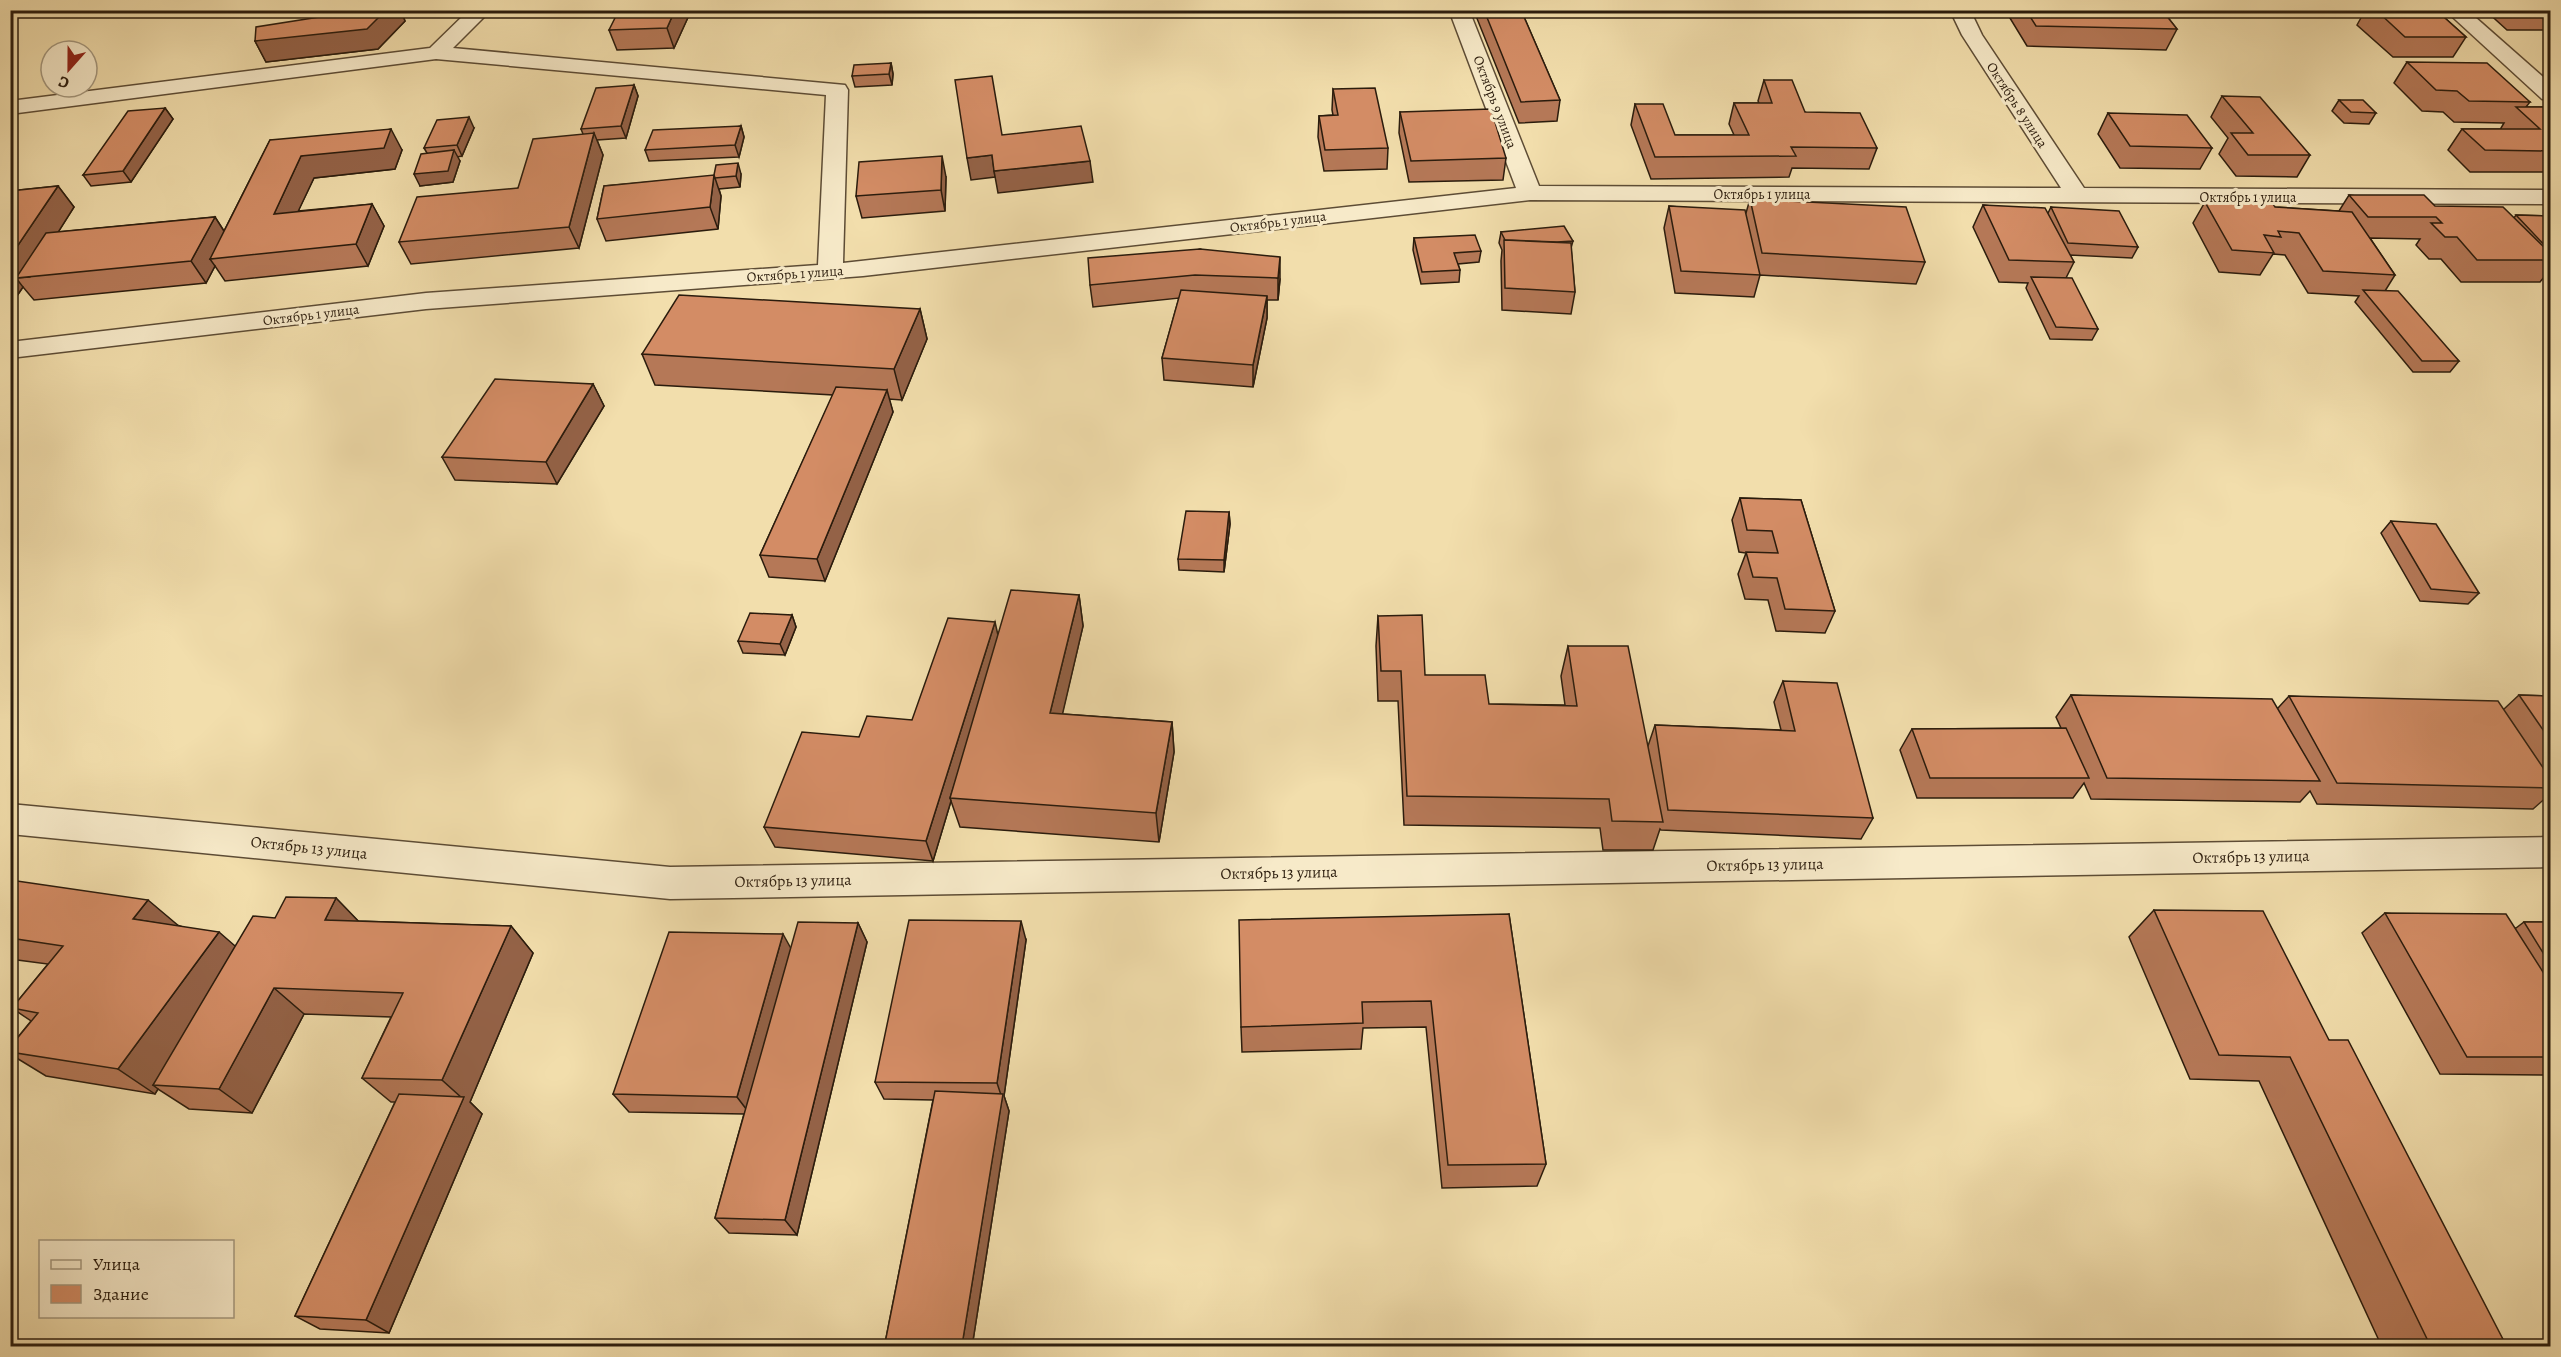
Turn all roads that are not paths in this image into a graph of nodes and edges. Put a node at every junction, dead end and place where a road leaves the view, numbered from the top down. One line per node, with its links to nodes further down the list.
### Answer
1 (481, 10): 5 (street)
2 (1459, 10): 8 (street, Октябрь 9 улица)
3 (1960, 10): 9 (street, Октябрь 8 улица)
4 (2455, 10): 6 (street)
5 (436, 53): 7 (street); 11 (street)
6 (2550, 94)
7 (10, 108)
8 (1530, 193): 9 (street, Октябрь 1 улица); 11 (street, Октябрь 1 улица)
9 (2078, 197): 10 (street, Октябрь 1 улица)
10 (2550, 197)
11 (830, 272): 12 (street, Октябрь 1 улица)
12 (10, 351)
13 (10, 819): 14 (street, Октябрь 13 улица)
14 (2550, 852)

